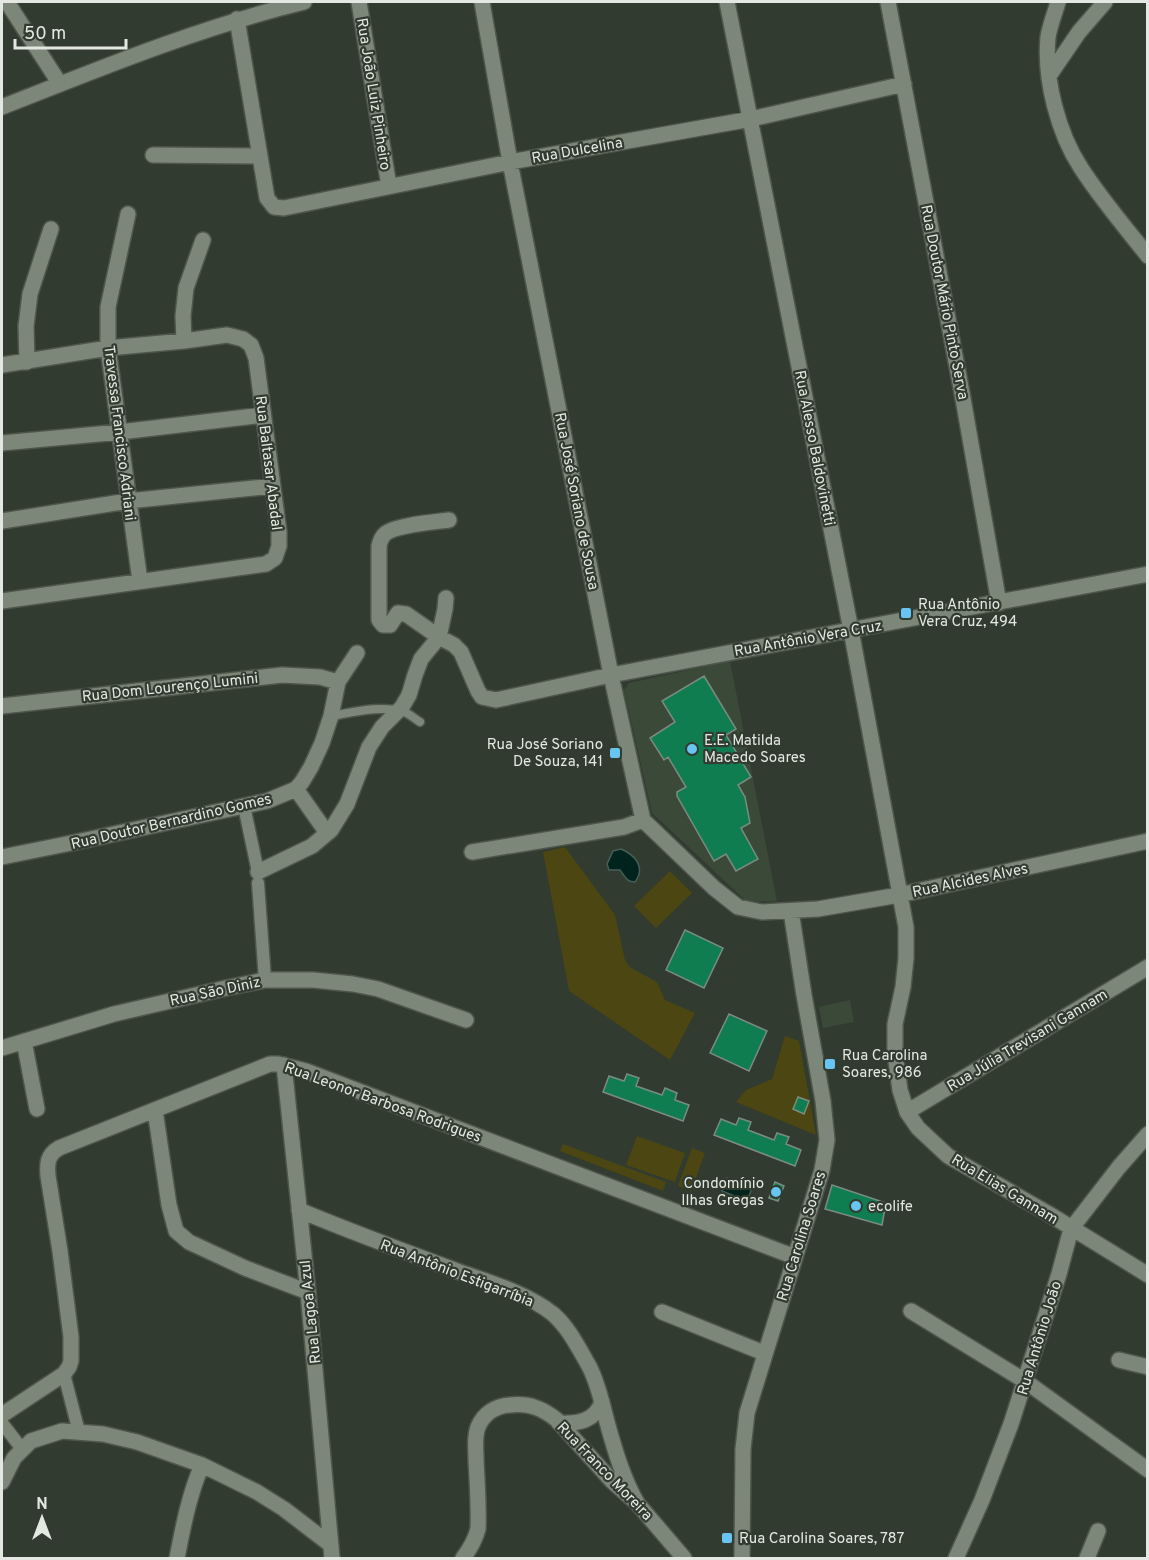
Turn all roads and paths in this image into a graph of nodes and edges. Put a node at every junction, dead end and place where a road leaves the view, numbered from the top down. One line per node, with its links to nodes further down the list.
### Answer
1 (8, 2): 11 (street)
2 (304, 2): 9 (street)
3 (359, 2): 18 (street, Rua João Luiz Pinheiro)
4 (482, 2): 17 (street, Rua José Soriano de Sousa)
5 (727, 2): 14 (street, Rua Alesso Baldovinetti)
6 (888, 2): 12 (street, Rua Doutor Mário Pinto Serva)
7 (1058, 2): 10 (street)
8 (1105, 2): 10 (street)
9 (237, 19): 11 (street); 16 (street)
10 (1049, 76): 22 (street)
11 (60, 84): 13 (street)
12 (904, 84): 14 (street, Rua Dulcelina); 38 (street, Rua Doutor Mário Pinto Serva)
13 (2, 107)
14 (751, 119): 17 (street, Rua Dulcelina); 39 (street, Rua Alesso Baldovinetti)
15 (153, 155): 16 (street)
16 (259, 156): 18 (street, Rua Dulcelina)
17 (510, 162): 18 (street, Rua Dulcelina); 42 (street, Rua José Soriano de Sousa)
18 (389, 186)
19 (128, 214): 24 (street, Travessa Francisco Adriani)
20 (51, 229): 25 (street)
21 (203, 240): 23 (street)
22 (1148, 256)
23 (184, 341): 24 (street, Rua Baltasar Abadal); 27 (street, Rua Baltasar Abadal)
24 (108, 348): 25 (street, Rua Baltasar Abadal); 28 (street, Travessa Francisco Adriani)
25 (27, 362): 26 (street, Rua Baltasar Abadal)
26 (2, 365)
27 (263, 415): 28 (street); 30 (street, Rua Baltasar Abadal)
28 (120, 432): 29 (street); 31 (street, Travessa Francisco Adriani)
29 (2, 443)
30 (273, 486): 31 (street); 35 (street, Rua Baltasar Abadal)
31 (128, 501): 33 (street); 35 (street, Travessa Francisco Adriani)
32 (449, 520): 40 (street)
33 (2, 521)
34 (1148, 574): 38 (street, Rua Antônio Vera Cruz)
35 (140, 581): 37 (street, Rua Baltasar Abadal)
36 (446, 598): 40 (street)
37 (2, 601)
38 (999, 603): 39 (street, Rua Antônio Vera Cruz)
39 (851, 630): 42 (street, Rua Antônio Vera Cruz); 56 (street, Rua Alesso Baldovinetti)
40 (439, 637): 42 (street, Rua Antônio Vera Cruz); 45 (street)
41 (357, 653): 43 (street)
42 (611, 675): 50 (street, Rua José Soriano de Sousa)
43 (338, 682): 44 (street, Rua Dom Lourenço Lumini); 46 (street)
44 (2, 706)
45 (399, 712): 46 (lane); 47 (lane); 51 (street)
46 (331, 716): 48 (street)
47 (420, 723)
48 (296, 789): 49 (street, Rua Doutor Bernardino Gomes); 51 (street)
49 (244, 806): 54 (street, Rua Doutor Bernardino Gomes); 55 (street)
50 (643, 820): 53 (street); 57 (street)
51 (327, 833): 55 (street)
52 (1148, 841): 56 (street, Rua Alcides Alves)
53 (472, 852)
54 (2, 857)
55 (258, 878): 59 (street)
56 (899, 896): 57 (street, Rua Alcides Alves); 66 (street, Rua Elias Gannam)
57 (791, 912): 70 (street, Rua Carolina Soares)
58 (1148, 967): 66 (street, Rua Júlia Trevisani Gannam)
59 (265, 980): 60 (street, Rua São Diniz); 61 (street, Rua São Diniz)
60 (466, 1020)
61 (24, 1041): 62 (street, Rua São Diniz); 64 (street)
62 (2, 1048)
63 (284, 1065): 65 (street, Rua Leonor Barbosa Rodrigues); 68 (street, Rua Lagoa Azul); 70 (street, Rua Leonor Barbosa Rodrigues)
64 (37, 1109)
65 (155, 1110): 72 (street); 78 (street, Rua Leonor Barbosa Rodrigues)
66 (907, 1112): 69 (street, Rua Elias Gannam)
67 (1148, 1134): 69 (street, Rua Antônio João)
68 (299, 1210): 72 (street, Rua Lagoa Azul); 80 (street, Rua Antônio Estigarríbia)
69 (1071, 1229): 71 (street, Rua Elias Gannam); 79 (street, Rua Antônio João)
70 (795, 1257): 75 (street, Rua Carolina Soares)
71 (1148, 1275)
72 (308, 1292): 91 (street, Rua Lagoa Azul)
73 (911, 1311): 79 (street)
74 (662, 1312): 75 (street)
75 (764, 1353): 95 (street, Rua Carolina Soares)
76 (1119, 1360): 77 (street)
77 (1148, 1366)
78 (64, 1374): 81 (street); 84 (street)
79 (1025, 1381): 87 (street); 96 (street, Rua Antônio João)
80 (602, 1402): 83 (street); 89 (street, Rua Antônio Estigarríbia)
81 (2, 1415)
82 (2, 1423): 85 (street)
83 (559, 1423): 89 (street, Rua Franco Moreira); 93 (street, Rua Franco Moreira)
84 (79, 1432): 85 (street); 86 (street)
85 (22, 1449): 88 (street)
86 (202, 1465): 91 (street); 92 (street)
87 (1148, 1470)
88 (2, 1482)
89 (638, 1503): 94 (street, Rua Franco Moreira)
90 (1098, 1531): 97 (street)
91 (332, 1552)
92 (177, 1558)
93 (463, 1558)
94 (684, 1558)
95 (742, 1558)
96 (956, 1558)
97 (1087, 1558)

